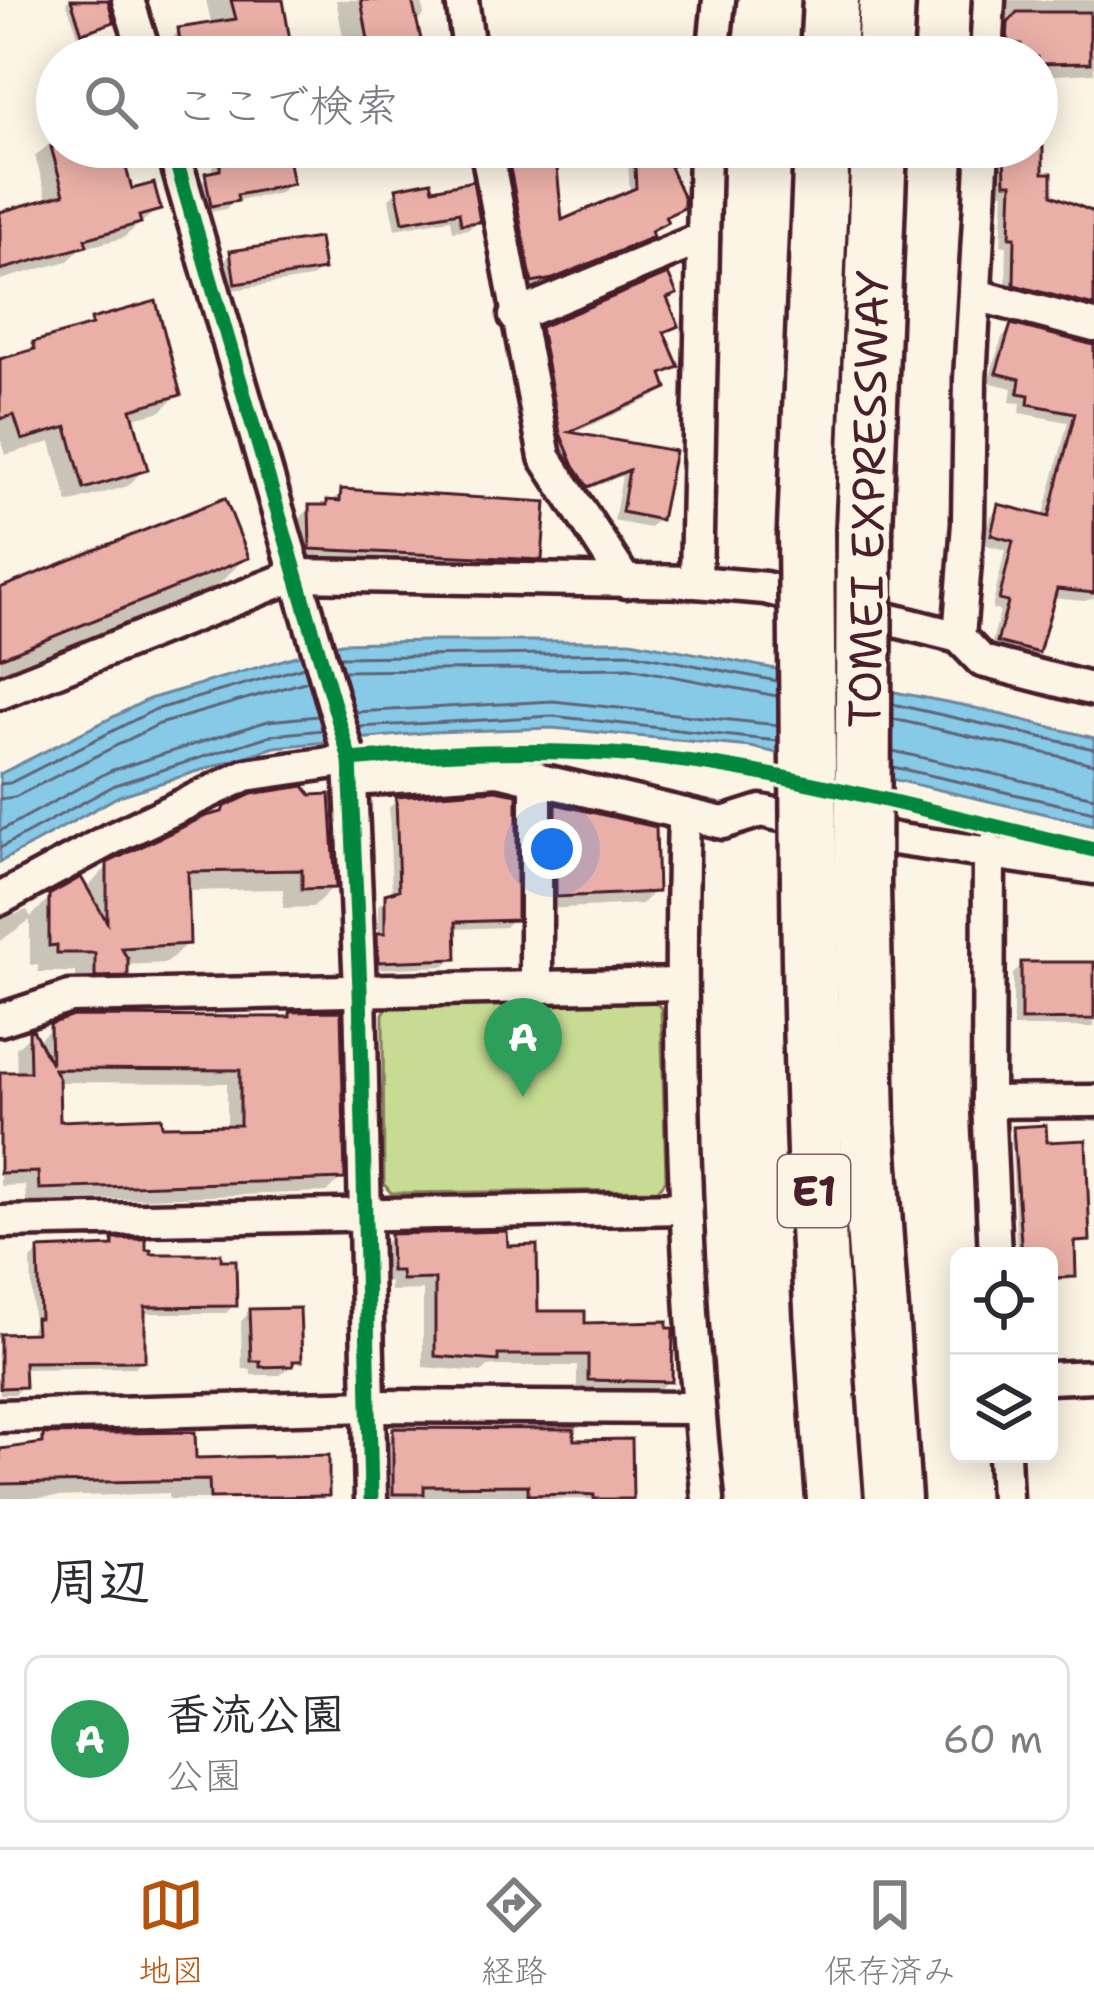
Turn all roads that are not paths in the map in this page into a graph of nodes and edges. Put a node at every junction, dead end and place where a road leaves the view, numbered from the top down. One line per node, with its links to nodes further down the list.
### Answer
1 (128, 0): 7 (street)
2 (462, 0): 8 (street)
3 (719, 0): 9 (street)
4 (831, 0): 10 (highway)
5 (886, 0): 11 (highway)
6 (989, 0): 12 (street)
7 (139, 36)
8 (467, 36)
9 (715, 36)
10 (829, 36)
11 (885, 36)
12 (987, 36)
13 (178, 168): 25 (street)
14 (490, 168): 21 (street)
15 (705, 168): 19 (street)
16 (821, 168): 53 (highway, TOMEI EXPRESSWAY / E1, bridge)
17 (878, 168): 54 (highway, TOMEI EXPRESSWAY / E1, bridge)
18 (981, 168): 20 (street)
19 (703, 238): 21 (street); 24 (street)
20 (976, 295): 22 (street); 26 (street)
21 (515, 316): 23 (street)
22 (1094, 326)
23 (626, 582): 24 (street); 25 (street)
24 (697, 582): 26 (street)
25 (298, 584): 28 (street); 29 (street)
26 (959, 637): 27 (street)
27 (1094, 690)
28 (0, 693)
29 (350, 762): 30 (street); 34 (street); 37 (street)
30 (536, 777): 31 (street); 36 (street)
31 (684, 814): 32 (street); 35 (street)
32 (989, 850): 33 (street); 40 (street)
33 (1094, 868)
34 (0, 899)
35 (679, 984): 36 (street); 41 (street)
36 (536, 987): 37 (street)
37 (360, 990): 38 (street); 42 (street)
38 (0, 1020)
39 (1094, 1101): 40 (street)
40 (988, 1102): 44 (street)
41 (684, 1208): 42 (street); 48 (street)
42 (364, 1214): 43 (street); 47 (street)
43 (0, 1222)
44 (995, 1247)
45 (1094, 1376): 46 (street)
46 (1058, 1378)
47 (370, 1406): 48 (street); 49 (street); 51 (street)
48 (698, 1408): 52 (street)
49 (0, 1416)
50 (1004, 1463): 55 (street)
51 (371, 1499)
52 (707, 1499)
53 (835, 1499)
54 (893, 1499)
55 (1006, 1499)

